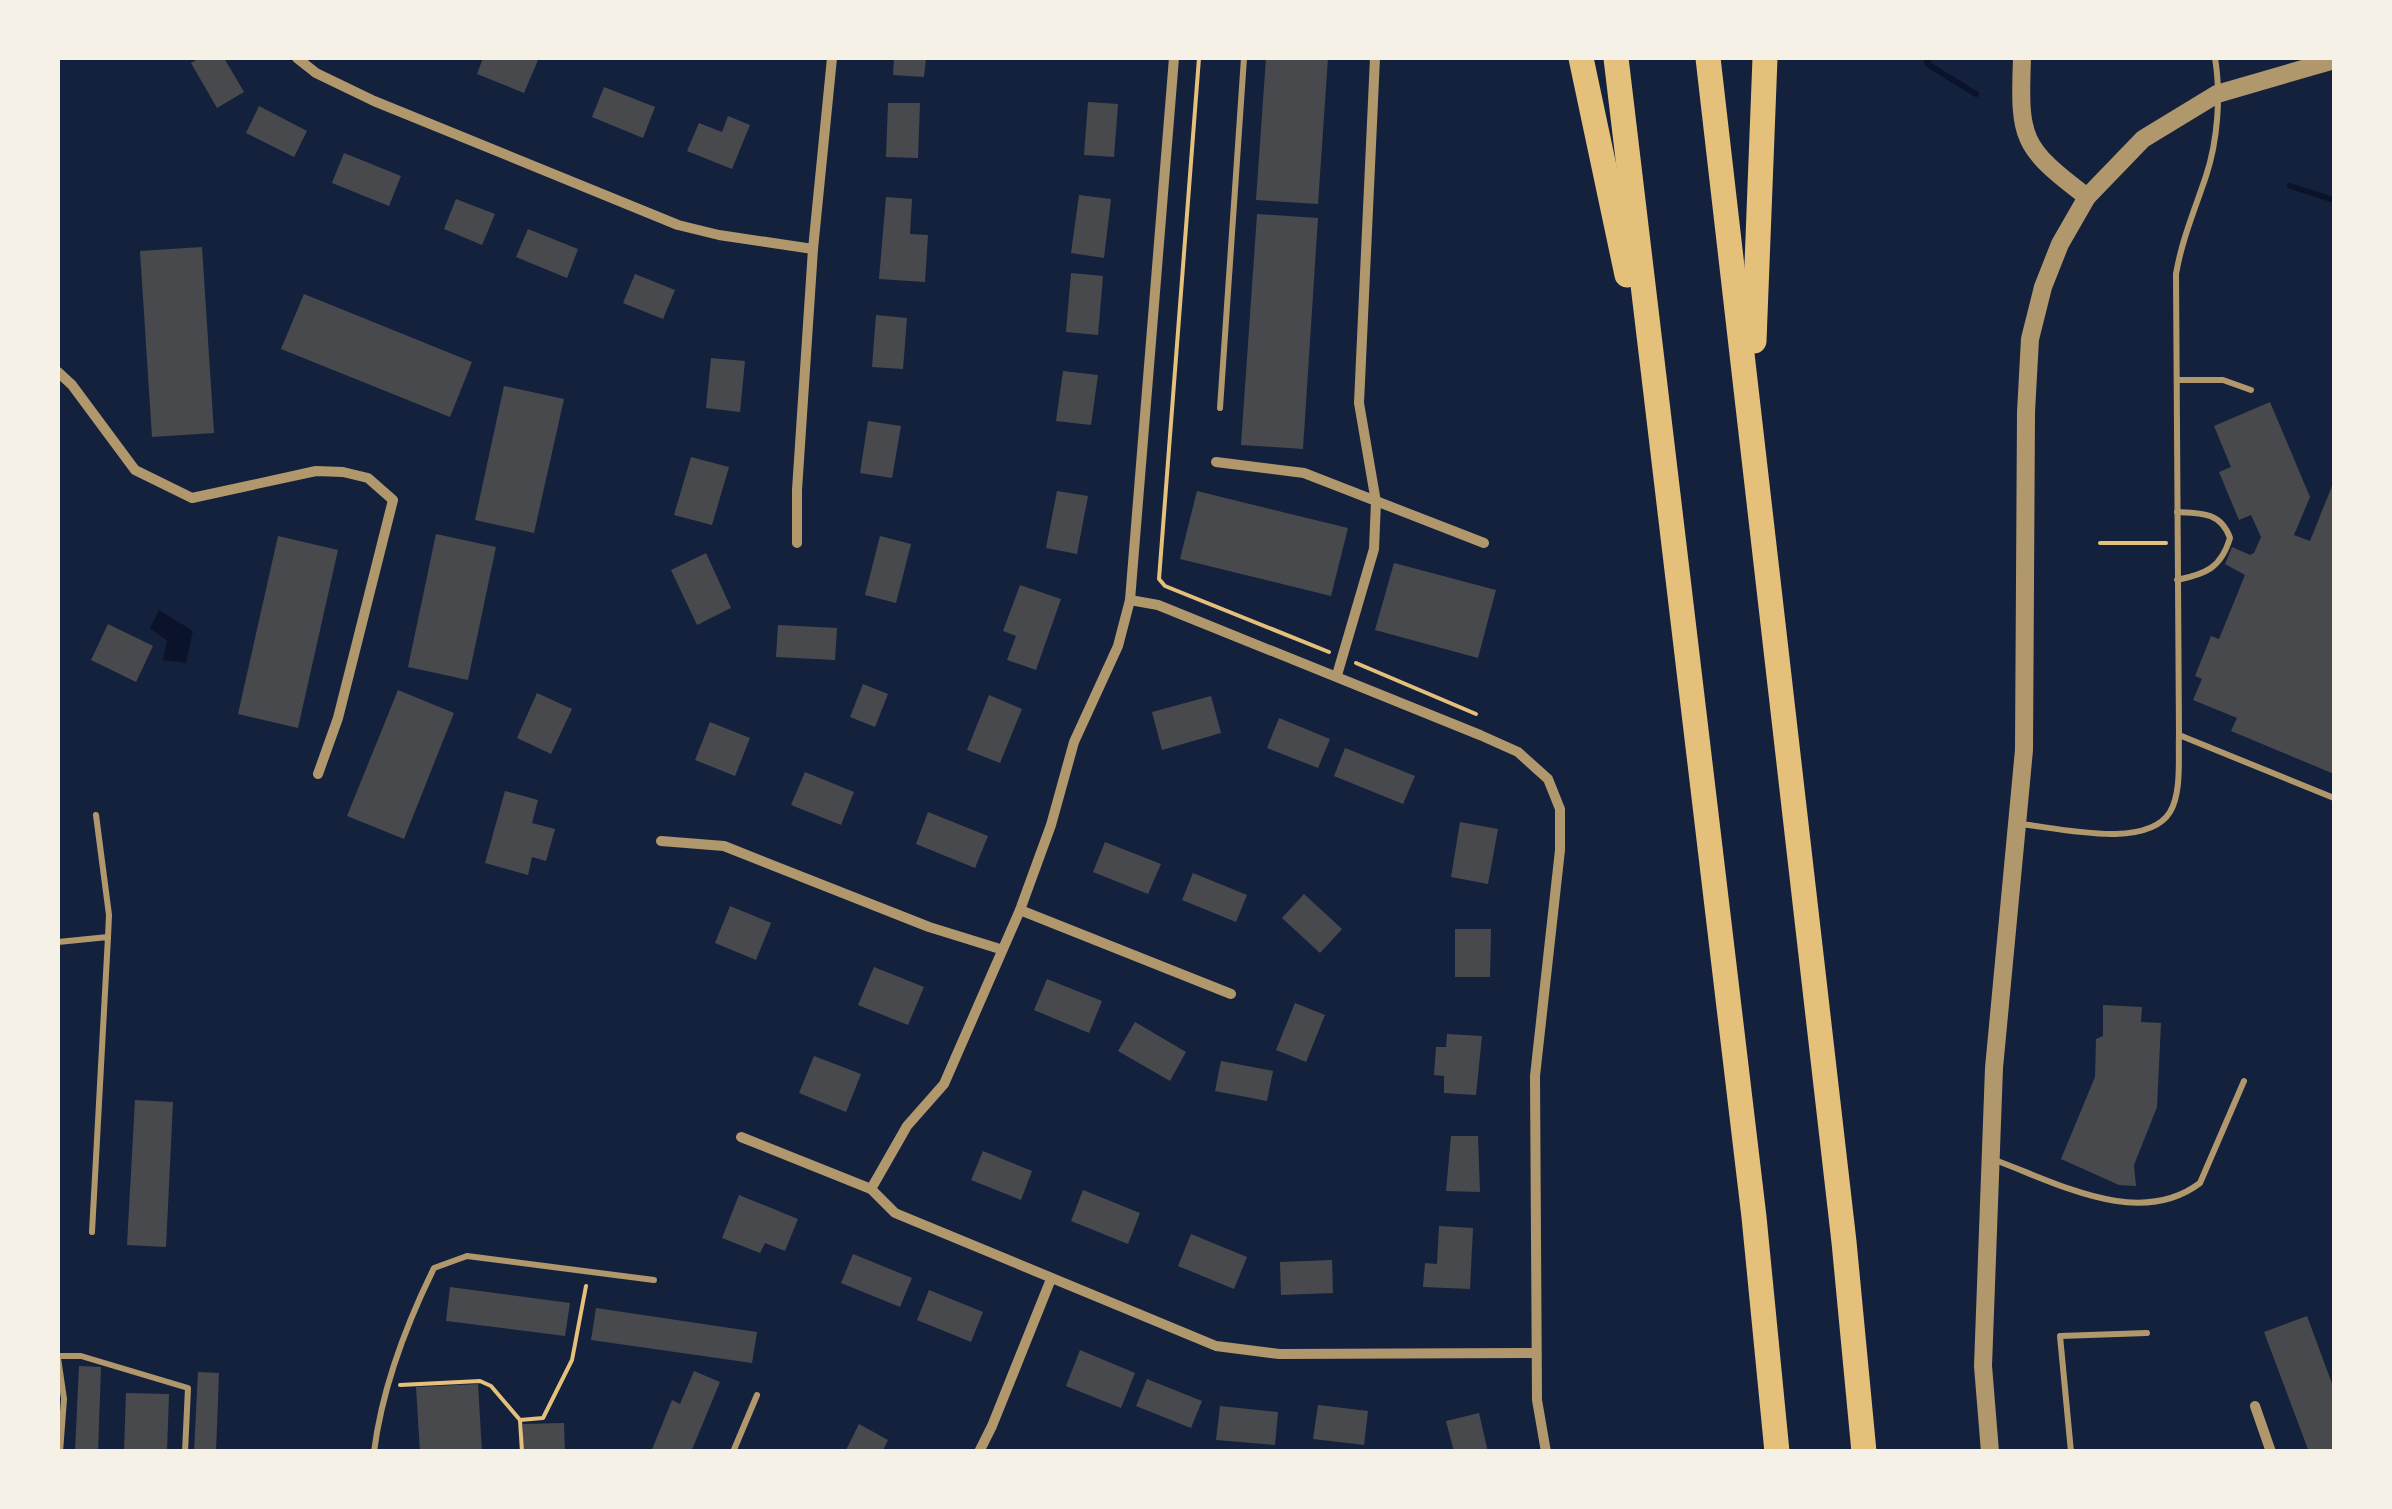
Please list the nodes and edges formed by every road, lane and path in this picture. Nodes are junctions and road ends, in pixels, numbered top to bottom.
1 (297, 58) edge
2 (832, 58) edge
3 (1174, 58) edge
4 (1244, 58) edge
5 (1375, 58) edge
6 (1580, 58) edge
7 (1616, 58) edge
8 (1708, 58) edge
9 (1765, 58) edge
10 (2022, 58) edge
11 (2216, 58) edge
12 (2334, 60) edge
13 (2217, 94) junction
14 (2087, 197) junction
15 (813, 249) junction
16 (58, 372) edge
17 (2177, 380) junction
18 (2251, 390) dead end
19 (1220, 408) dead end
20 (1750, 411) junction
21 (1658, 422) junction
22 (1216, 462) dead end
23 (1376, 502) junction
24 (2177, 512) junction
25 (797, 543) dead end
26 (1484, 543) dead end
27 (2100, 543) dead end
28 (2177, 544) junction
29 (2177, 580) junction
30 (1130, 600) junction
31 (1337, 675) junction
32 (2179, 735) junction
33 (318, 774) dead end
34 (2334, 798) edge
35 (96, 814) dead end
36 (2019, 824) junction
37 (661, 841) dead end
38 (1020, 910) junction
39 (108, 937) junction
40 (58, 942) edge
41 (1000, 949) junction
42 (1231, 994) dead end
43 (2244, 1081) dead end
44 (742, 1138) dead end
45 (1990, 1158) junction
46 (871, 1189) junction
47 (92, 1232) dead end
48 (589, 1272) junction
49 (1051, 1278) junction
50 (654, 1280) dead end
51 (2147, 1333) dead end
52 (1536, 1353) junction
53 (58, 1357) edge
54 (388, 1386) junction
55 (757, 1395) dead end
56 (2255, 1406) dead end
57 (520, 1420) junction
58 (60, 1452) edge
59 (185, 1452) edge
60 (374, 1452) edge
61 (522, 1452) edge
62 (734, 1452) edge
63 (979, 1452) edge
64 (1546, 1452) edge
65 (1777, 1452) edge
66 (1864, 1452) edge
67 (1990, 1452) edge
68 (2071, 1452) edge
69 (2271, 1452) edge

1 - 15 street
2 - 15 street
3 - 30 street
4 - 19 lane
5 - 23 street
6 - 21 highway
7 - 21 highway
8 - 20 highway
9 - 20 highway
10 - 14 street
11 - 13 lane
12 - 13 street
13 - 14 street
13 - 17 lane
14 - 36 street
15 - 25 street
16 - 33 street
17 - 18 lane
17 - 24 lane
20 - 66 highway
21 - 65 highway
22 - 23 street
23 - 26 street
23 - 31 street
24 - 28 lane
24 - 29 lane
27 - 28 path
28 - 29 lane
29 - 32 lane
30 - 31 street
30 - 38 street
31 - 52 street
32 - 34 lane
32 - 36 lane
35 - 39 lane
36 - 45 street
37 - 41 street
38 - 41 street
38 - 42 street
39 - 40 lane
39 - 47 lane
41 - 46 street
43 - 45 lane
44 - 46 street
45 - 67 street
46 - 49 street
48 - 50 lane
48 - 54 lane
48 - 57 path
49 - 52 street
49 - 63 street
51 - 68 lane
52 - 64 street
53 - 58 lane
53 - 59 lane
54 - 57 path
54 - 60 lane
55 - 62 lane
56 - 69 street
57 - 61 path

